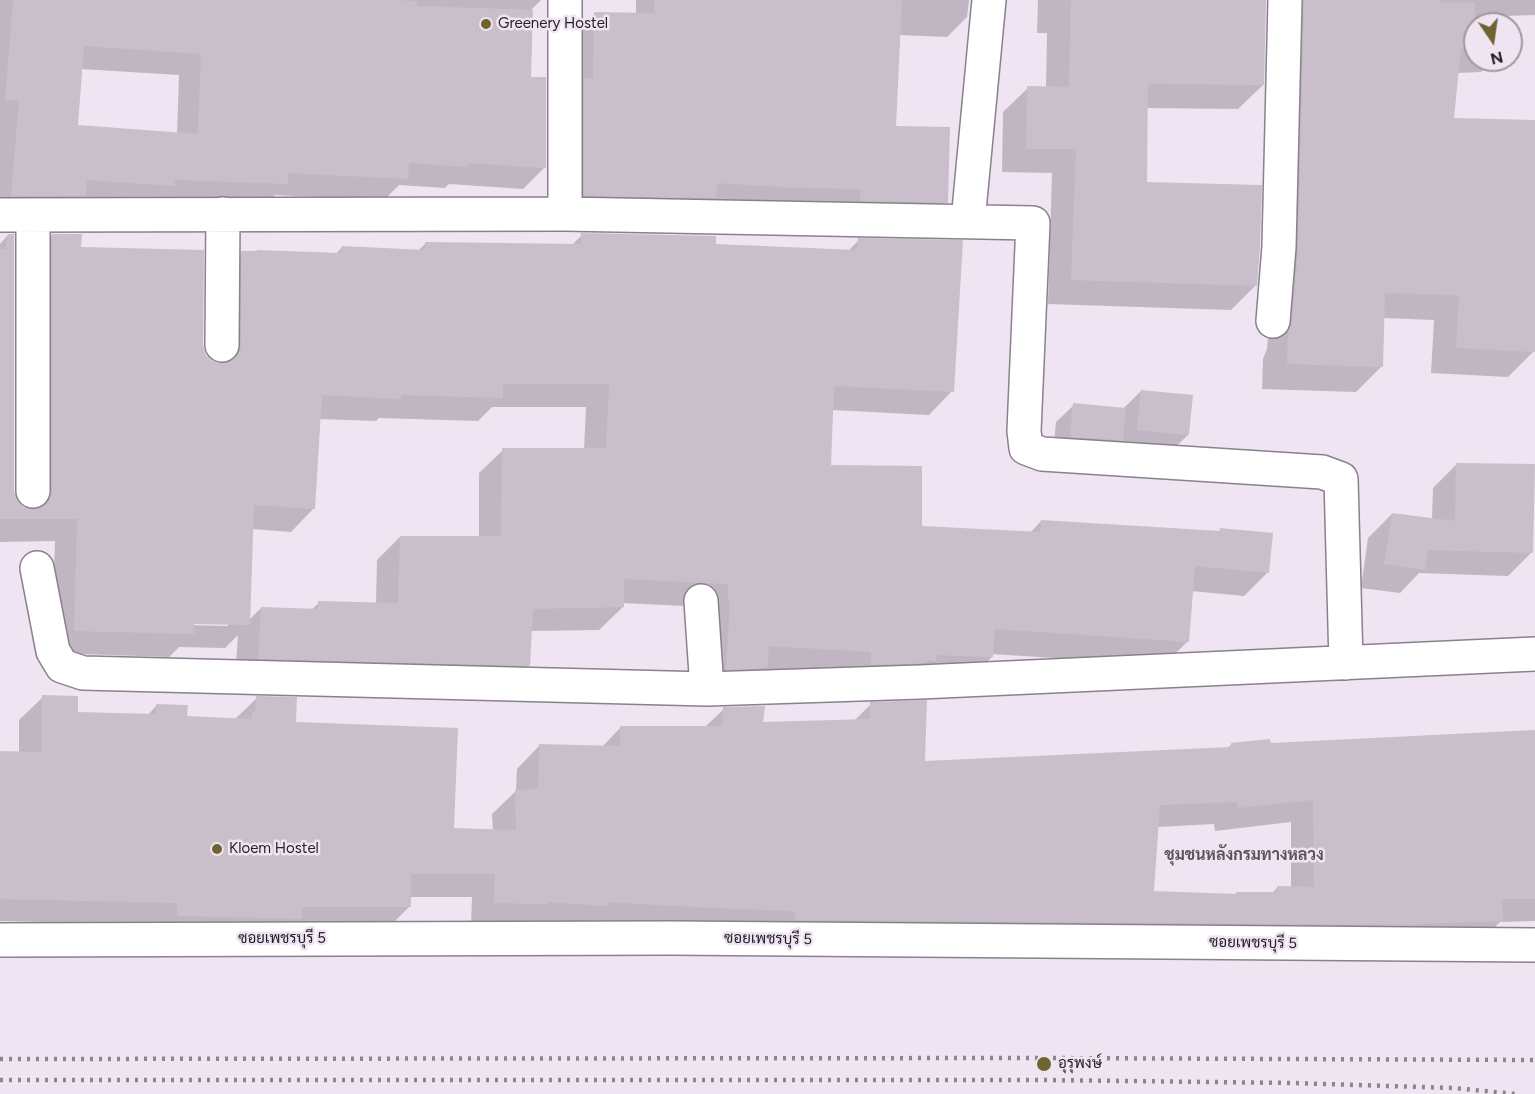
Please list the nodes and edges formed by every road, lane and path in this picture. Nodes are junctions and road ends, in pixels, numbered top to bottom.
1 (565, 0) edge
2 (989, 0) edge
3 (1285, 0) edge
4 (223, 214) junction
5 (565, 214) junction
6 (0, 215) edge
7 (33, 215) junction
8 (968, 221) junction
9 (1273, 321) dead end
10 (222, 345) dead end
11 (33, 491) dead end
12 (37, 568) dead end
13 (701, 601) dead end
14 (1535, 654) edge
15 (1346, 663) junction
16 (707, 688) junction
17 (0, 940) edge
18 (1535, 945) edge

1 - 5 street
2 - 8 street
3 - 9 street
4 - 5 street
4 - 7 street
4 - 10 street
5 - 8 street
6 - 7 street
7 - 11 street
8 - 15 street
12 - 16 street
13 - 16 street
14 - 15 street
15 - 16 street
17 - 18 street, ซอยเพชรบุรี 5

